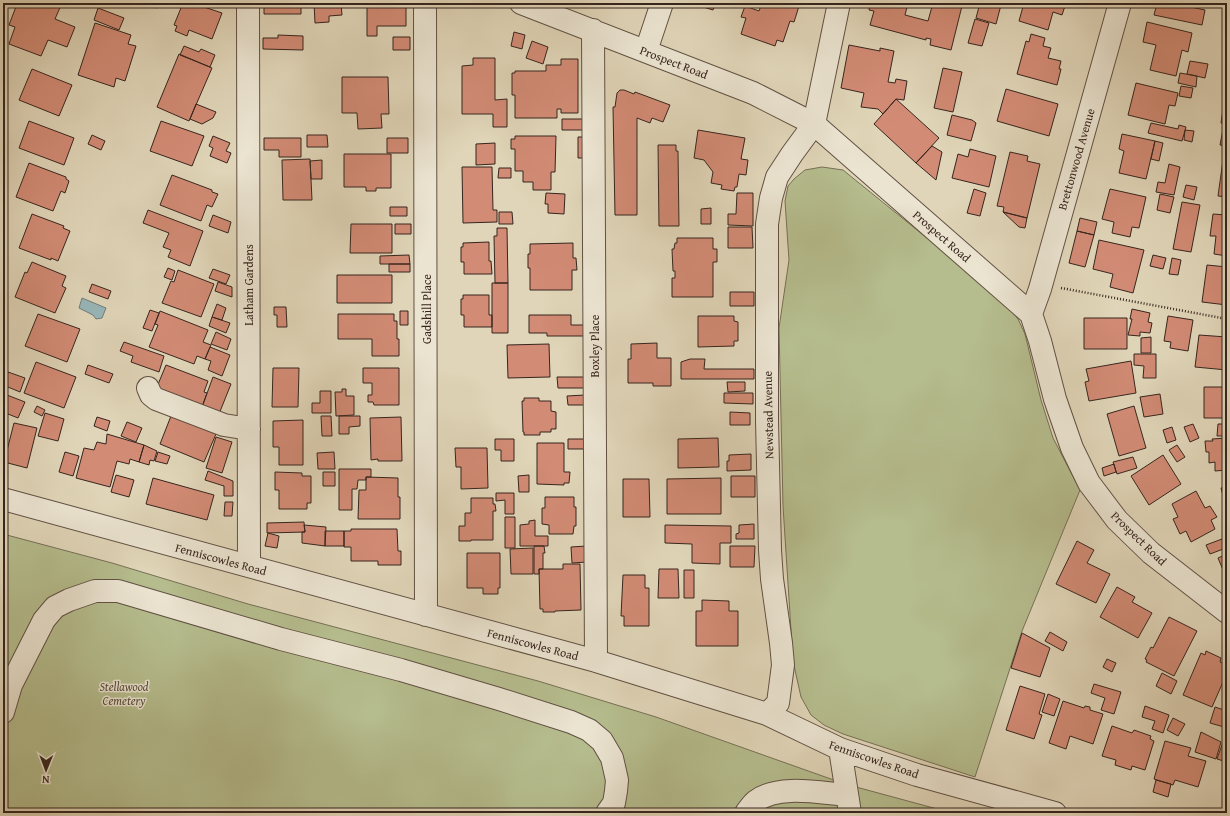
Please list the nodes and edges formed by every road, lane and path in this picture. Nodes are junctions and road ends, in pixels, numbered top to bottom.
1 (248, 3) edge
2 (425, 3) edge
3 (521, 3) edge
4 (662, 3) edge
5 (839, 3) edge
6 (1120, 3) edge
7 (593, 30) junction
8 (646, 51) junction
9 (814, 124) junction
10 (1041, 284) junction
11 (1031, 314) junction
12 (1227, 319) edge
13 (148, 388) dead end
14 (249, 428) junction
15 (3, 499) edge
16 (249, 566) junction
17 (1227, 612) edge
18 (426, 615) junction
19 (596, 661) junction
20 (3, 712) edge
21 (767, 714) junction
22 (840, 749) junction
23 (849, 804) edge
24 (607, 813) edge
25 (746, 813) edge
26 (1055, 813) edge

1 - 14 street, Latham Gardens
2 - 18 street, Gadshill Place
3 - 7 street, Prospect Road
4 - 8 street
5 - 9 street
6 - 10 street, Brettonwood Avenue
7 - 8 street, Prospect Road
7 - 19 street, Boxley Place
8 - 9 street, Prospect Road
9 - 11 street, Prospect Road
9 - 21 street, Newstead Avenue
10 - 11 street, Brettonwood Avenue
10 - 12 path
11 - 17 street, Prospect Road
13 - 14 street
14 - 16 street, Latham Gardens
15 - 16 street, Fenniscowles Road
16 - 18 street, Fenniscowles Road
18 - 19 street, Fenniscowles Road
19 - 21 street, Fenniscowles Road
20 - 24 street
21 - 22 street, Fenniscowles Road
22 - 23 street
22 - 26 street, Fenniscowles Road
23 - 25 street

